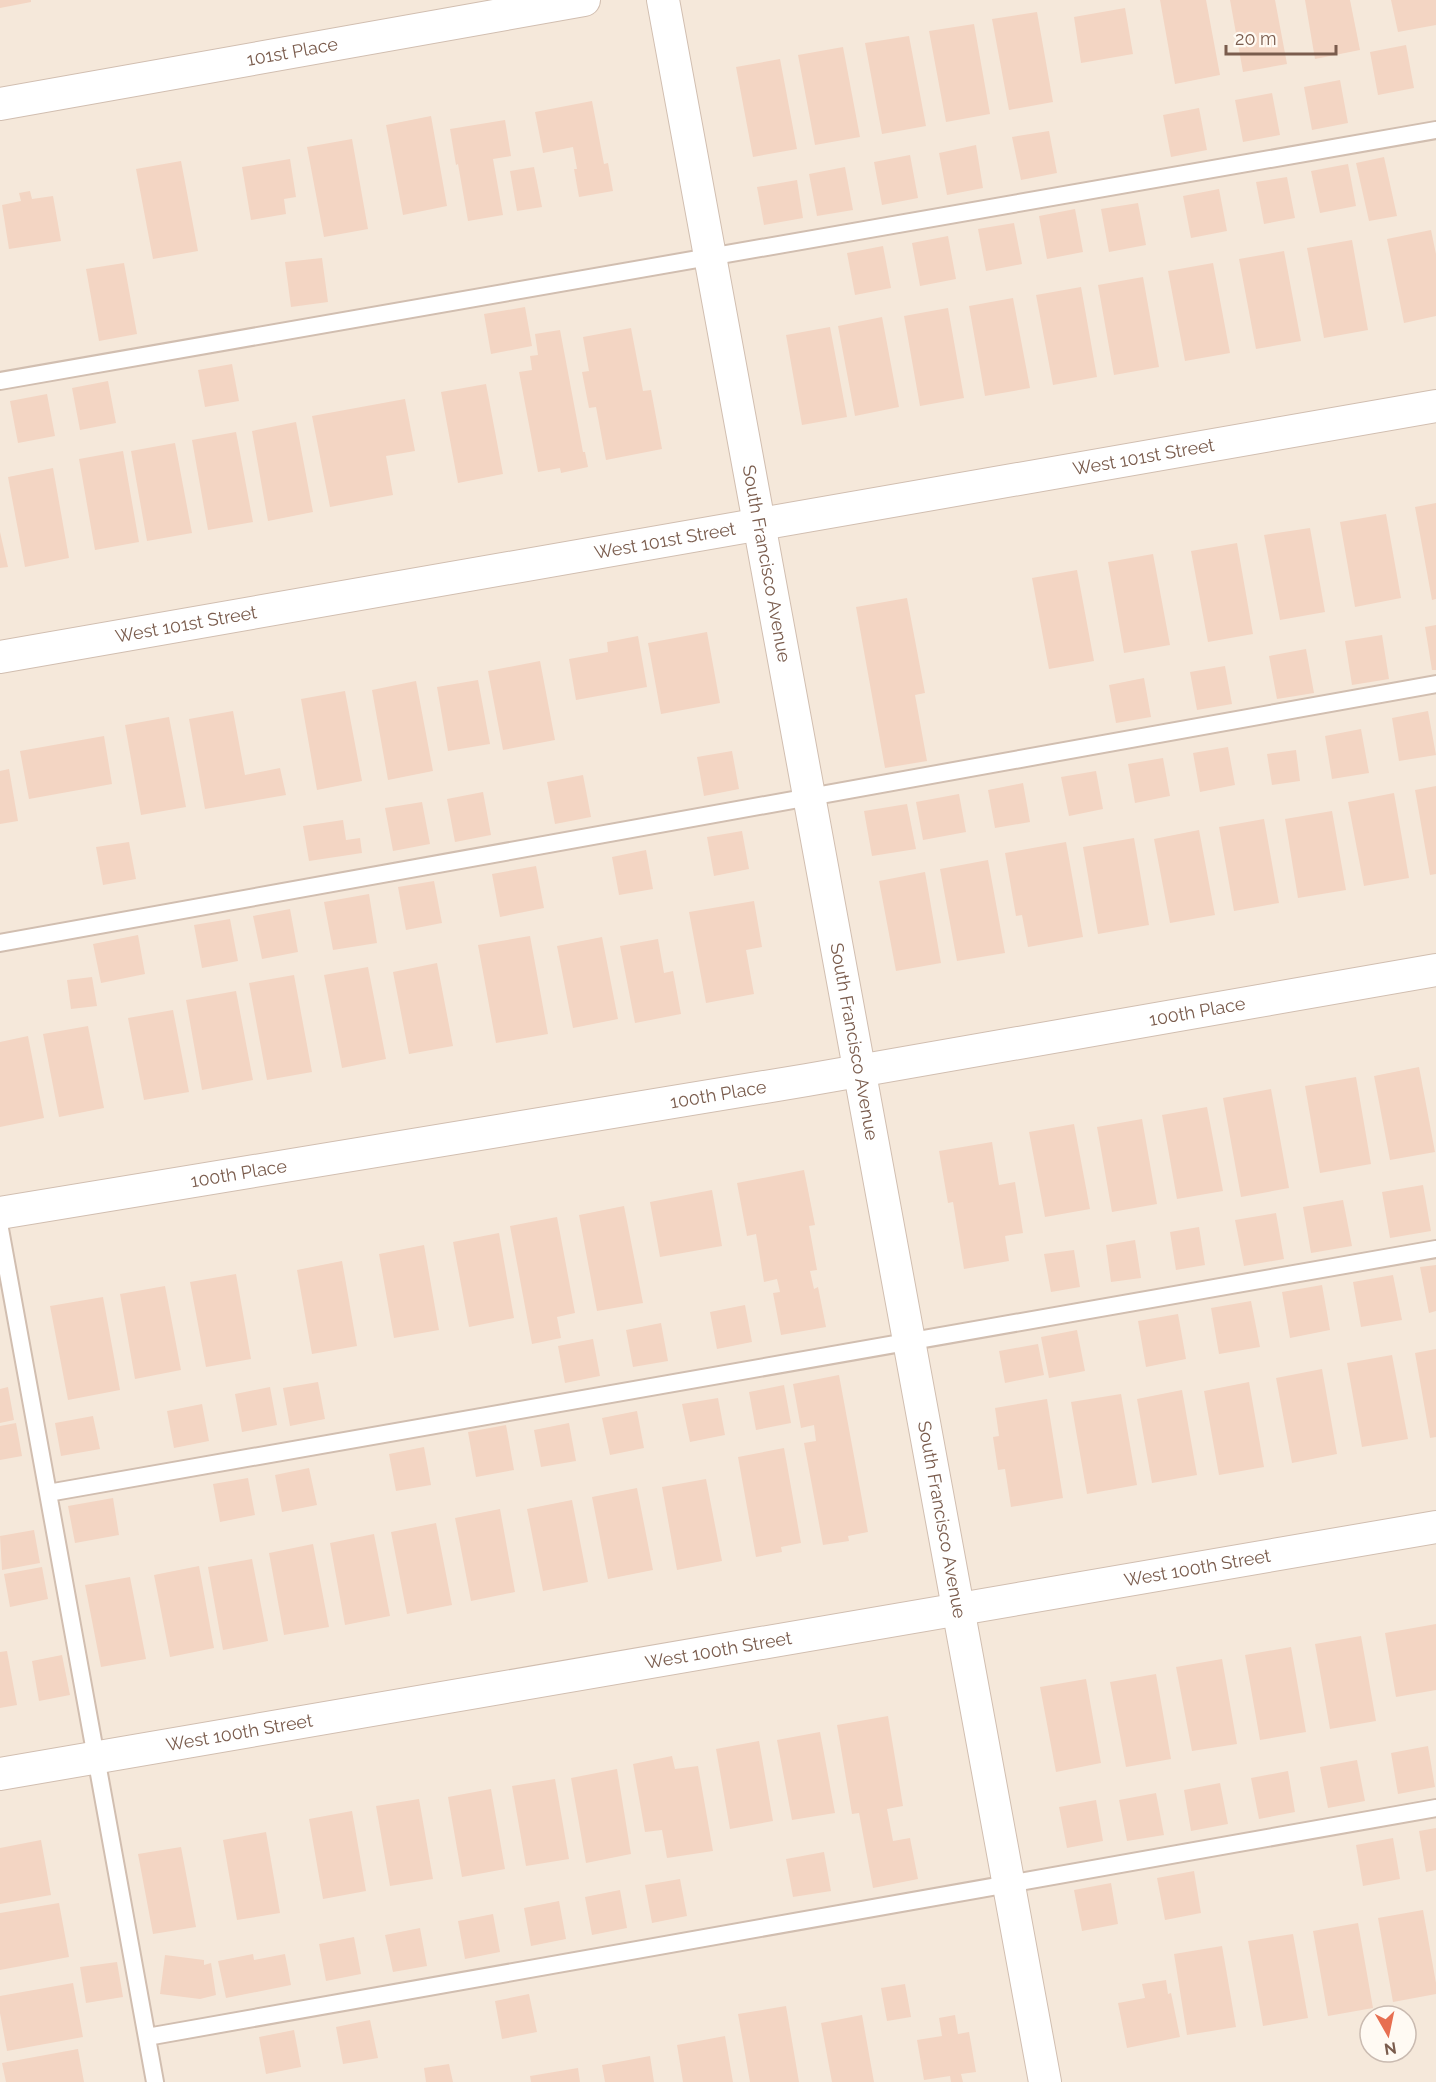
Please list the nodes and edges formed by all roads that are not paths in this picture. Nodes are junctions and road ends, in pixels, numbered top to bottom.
1 (584, 0) edge
2 (663, 0) edge
3 (0, 104) edge
4 (1436, 130) edge
5 (710, 256) junction
6 (0, 381) edge
7 (1436, 406) edge
8 (759, 525) junction
9 (0, 657) edge
10 (1436, 684) edge
11 (809, 797) junction
12 (0, 943) edge
13 (1436, 970) edge
14 (859, 1071) junction
15 (0, 1213) edge
16 (0, 1229) edge
17 (1436, 1249) edge
18 (909, 1342) junction
19 (48, 1493) junction
20 (1436, 1527) edge
21 (958, 1609) junction
22 (96, 1757) junction
23 (0, 1774) edge
24 (1436, 1808) edge
25 (1009, 1885) junction
26 (147, 2037) junction
27 (155, 2082) edge
28 (1045, 2082) edge

1 - 3 street, 101st Place
2 - 5 street, South Francisco Avenue
4 - 5 lane
5 - 6 lane
5 - 8 street, South Francisco Avenue
7 - 8 street, West 101st Street
8 - 9 street, West 101st Street
8 - 11 street, South Francisco Avenue
10 - 11 lane
11 - 12 lane
11 - 14 street, South Francisco Avenue
13 - 14 street, 100th Place
14 - 15 street, 100th Place
14 - 18 street, South Francisco Avenue
16 - 19 lane
17 - 18 lane
18 - 19 lane
18 - 21 street, South Francisco Avenue
19 - 22 lane
20 - 21 street, West 100th Street
21 - 22 street, West 100th Street
21 - 25 street, South Francisco Avenue
22 - 23 street, West 100th Street
22 - 26 lane
24 - 25 lane
25 - 26 lane
25 - 28 street, South Francisco Avenue
26 - 27 lane

